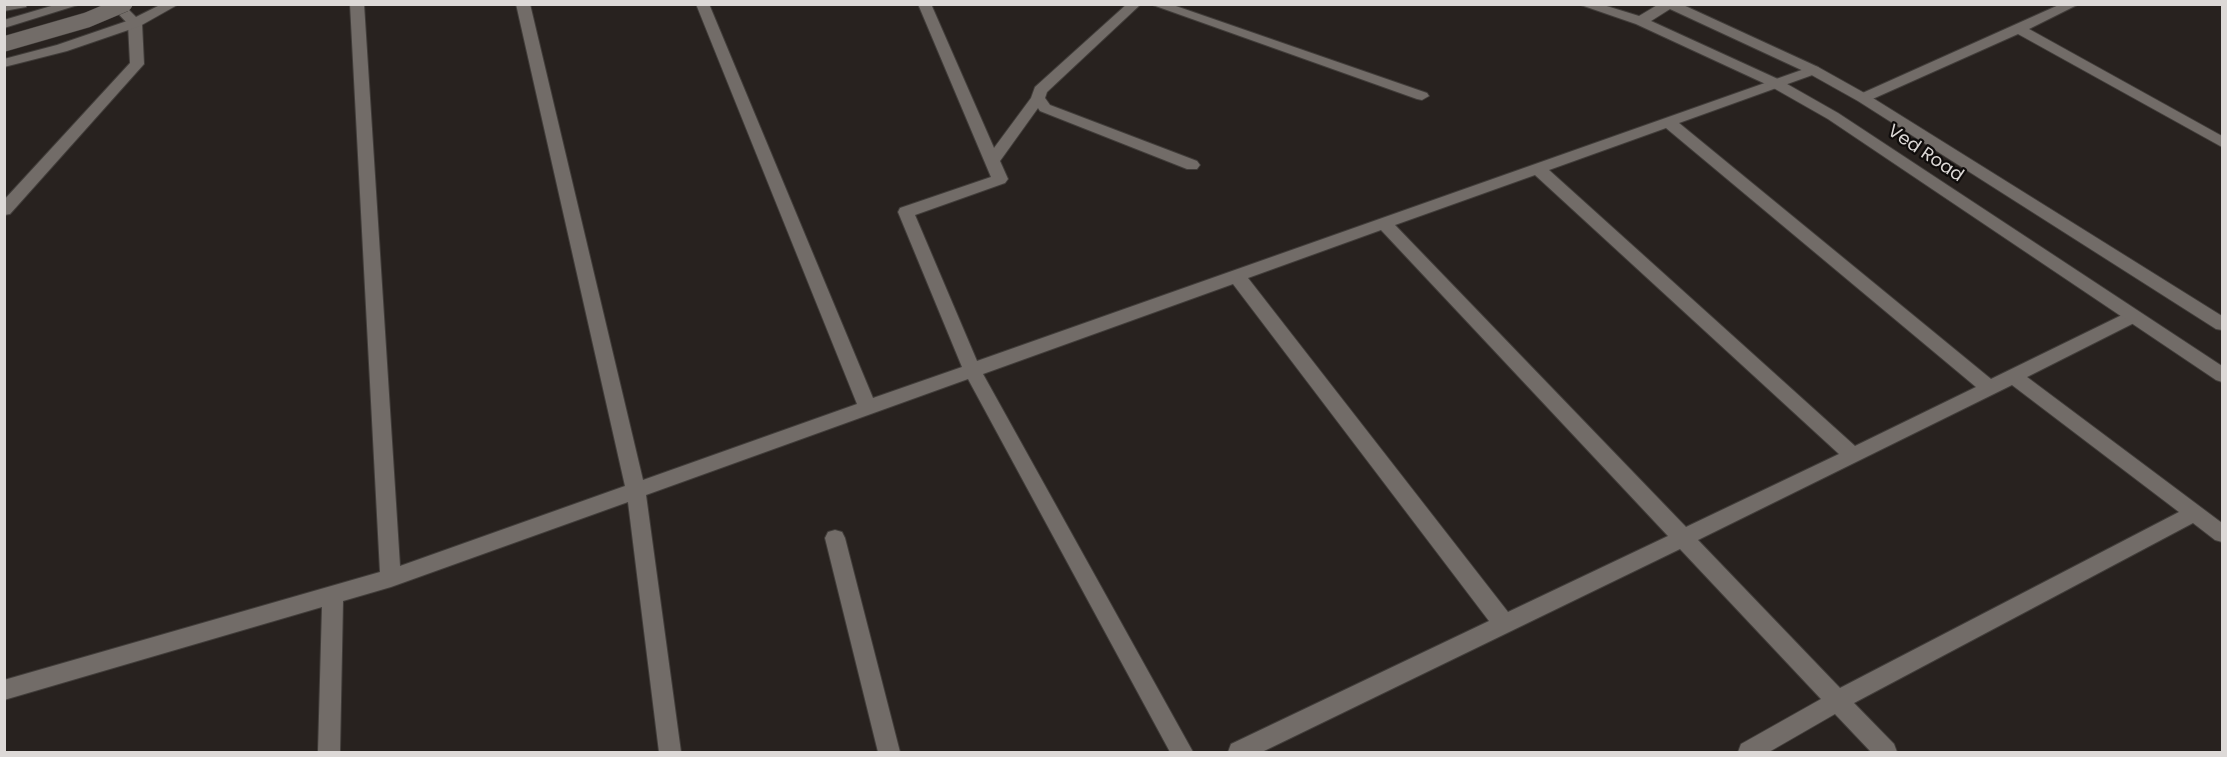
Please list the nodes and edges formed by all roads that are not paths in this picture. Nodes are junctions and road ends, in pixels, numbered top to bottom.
1 (21, 4) edge
2 (75, 4) edge
3 (115, 4) edge
4 (125, 4) edge
5 (173, 4) edge
6 (357, 4) edge
7 (523, 4) edge
8 (702, 4) edge
9 (924, 4) edge
10 (1135, 4) edge
11 (1156, 4) edge
12 (1584, 4) edge
13 (1669, 4) edge
14 (2073, 4) edge
15 (4, 7) edge
16 (1641, 21) junction
17 (135, 23) junction
18 (4, 24) edge
19 (2019, 28) junction
20 (4, 45) edge
21 (4, 63) edge
22 (1813, 70) junction
23 (1775, 83) junction
24 (1422, 96) dead end
25 (1038, 98) junction
26 (1863, 98) junction
27 (1668, 122) junction
28 (2223, 142) edge
29 (992, 161) junction
30 (1192, 165) dead end
31 (1537, 168) junction
32 (4, 210) edge
33 (1384, 223) junction
34 (1236, 275) junction
35 (2133, 317) junction
36 (2223, 324) edge
37 (972, 370) junction
38 (2223, 375) edge
39 (2013, 376) junction
40 (1990, 388) junction
41 (867, 407) junction
42 (1853, 456) junction
43 (636, 490) junction
44 (2195, 513) junction
45 (2223, 534) edge
46 (835, 538) dead end
47 (1683, 538) junction
48 (391, 578) junction
49 (333, 594) junction
50 (1504, 624) junction
51 (4, 690) edge
52 (1837, 701) junction
53 (329, 753) edge
54 (670, 753) edge
55 (890, 753) edge
56 (1182, 753) edge
57 (1239, 753) edge
58 (1749, 753) edge
59 (1886, 753) edge

1 - 15 street
2 - 18 street
3 - 17 street
4 - 20 street, bridge
5 - 17 street
6 - 48 street
7 - 43 street
8 - 41 street
9 - 29 street
10 - 25 street
11 - 24 street
12 - 16 street, Ved Road
13 - 16 street
13 - 22 street, Ved Road
14 - 19 street
16 - 23 street, Ved Road
17 - 21 street
17 - 32 street
19 - 26 street
19 - 28 street
22 - 23 street
22 - 26 street, Ved Road
23 - 27 street
23 - 35 street, Ved Road
25 - 29 street
25 - 30 street
26 - 36 street, Ved Road
27 - 31 street
27 - 40 street
29 - 37 street
31 - 33 street
31 - 42 street
33 - 34 street
33 - 47 street
34 - 37 street
34 - 50 street
35 - 38 street, Ved Road
35 - 39 street
37 - 41 street
37 - 56 street
39 - 40 street
39 - 44 street
40 - 42 street
41 - 43 street
42 - 47 street
43 - 48 street
43 - 54 street
44 - 45 street
44 - 52 street
46 - 55 street
47 - 50 street
47 - 52 street
48 - 49 street
49 - 51 street
49 - 53 street
50 - 57 street
52 - 58 street
52 - 59 street

